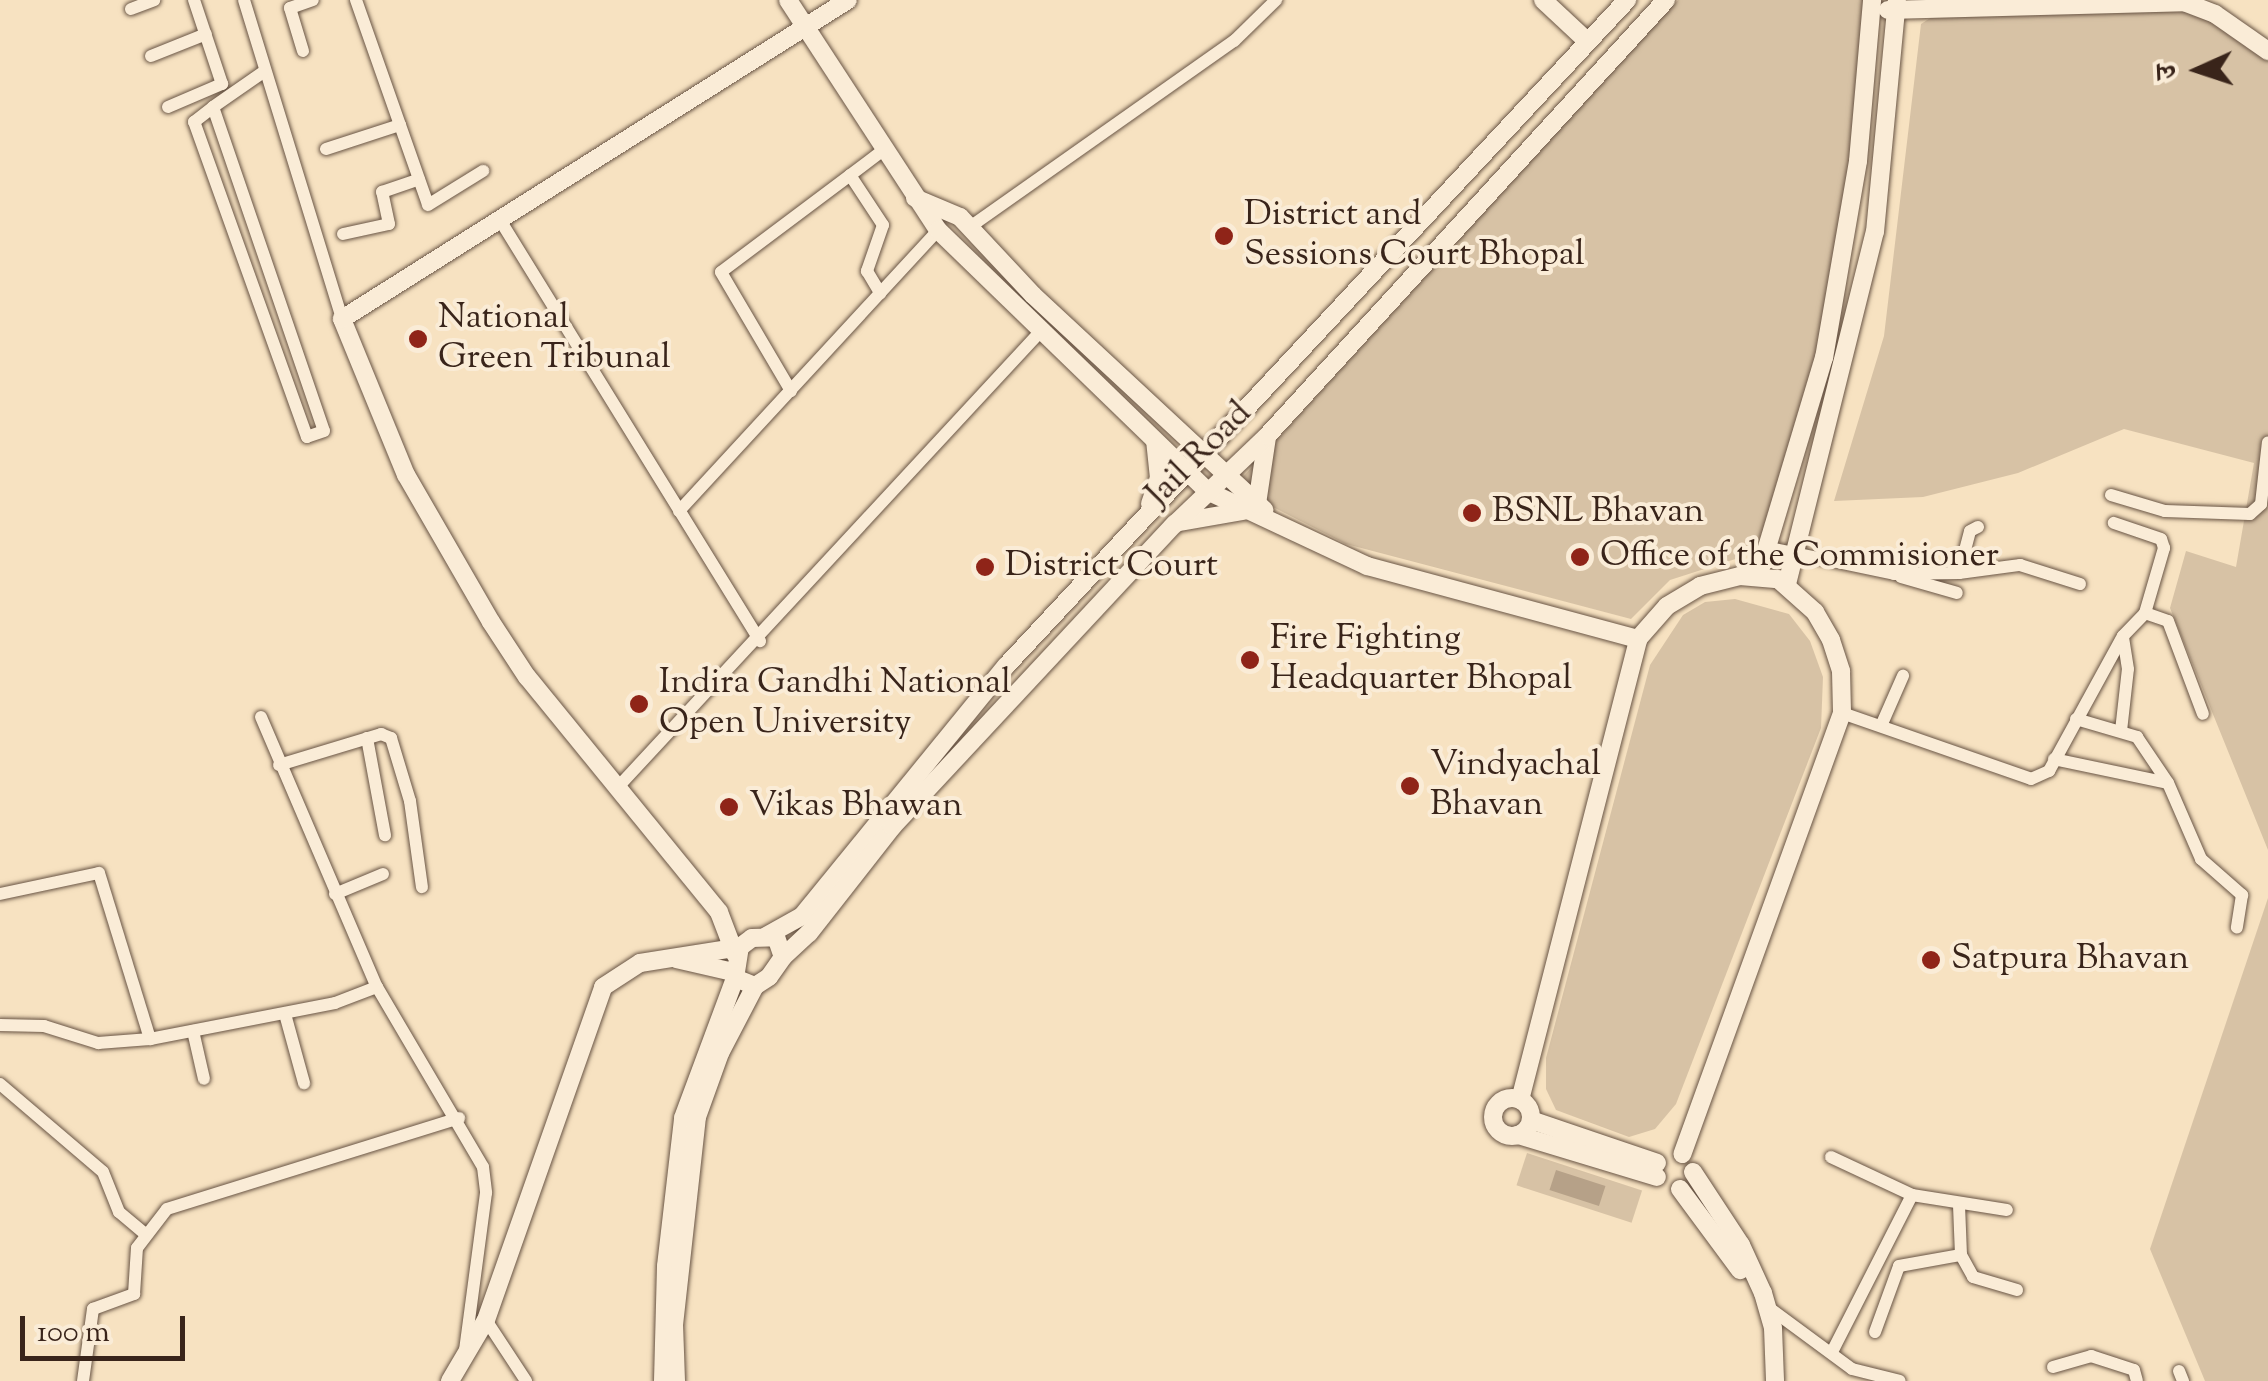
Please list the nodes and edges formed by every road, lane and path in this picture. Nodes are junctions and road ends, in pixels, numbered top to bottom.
1 (154, 0) edge
2 (194, 0) edge
3 (244, 0) edge
4 (313, 0) edge
5 (356, 0) edge
6 (788, 0) edge
7 (848, 0) edge
8 (1276, 0) edge
9 (1542, 0) edge
10 (1627, 0) edge
11 (1666, 0) edge
12 (2208, 0) edge
13 (1872, 5) edge
14 (1897, 5) edge
15 (131, 9) dead end
16 (802, 30) junction
17 (206, 34) junction
18 (2268, 38) edge
19 (1587, 42) junction
20 (303, 51) dead end
21 (2268, 52) edge
22 (151, 56) dead end
23 (262, 73) junction
24 (168, 107) dead end
25 (212, 107) junction
26 (400, 125) junction
27 (326, 148) dead end
28 (882, 151) junction
29 (482, 171) dead end
30 (850, 175) junction
31 (419, 180) junction
32 (915, 198) junction
33 (500, 220) junction
34 (970, 227) junction
35 (938, 230) junction
36 (343, 234) dead end
37 (880, 293) junction
38 (342, 319) junction
39 (1040, 332) junction
40 (791, 391) junction
41 (1267, 436) junction
42 (1155, 442) junction
43 (2268, 442) edge
44 (1203, 451) junction
45 (1185, 470) junction
46 (1226, 473) junction
47 (1207, 491) junction
48 (2111, 495) dead end
49 (1250, 507) junction
50 (1148, 509) junction
51 (679, 511) junction
52 (1175, 524) junction
53 (2114, 524) dead end
54 (1978, 527) dead end
55 (1770, 548) junction
56 (1791, 550) junction
57 (1959, 573) junction
58 (1760, 574) junction
59 (1894, 574) junction
60 (1787, 584) junction
61 (2080, 584) dead end
62 (1957, 594) dead end
63 (2144, 613) junction
64 (2122, 636) junction
65 (1638, 639) junction
66 (760, 640) junction
67 (1903, 676) dead end
68 (1842, 714) junction
69 (2203, 714) dead end
70 (260, 717) dead end
71 (2076, 719) junction
72 (1881, 726) junction
73 (2121, 731) junction
74 (367, 738) junction
75 (2054, 760) junction
76 (279, 765) junction
77 (2168, 783) junction
78 (619, 786) junction
79 (384, 836) dead end
80 (383, 874) dead end
81 (422, 887) dead end
82 (0, 894) edge
83 (335, 894) junction
84 (719, 912) junction
85 (2237, 928) dead end
86 (762, 936) junction
87 (782, 956) junction
88 (735, 960) junction
89 (755, 986) junction
90 (377, 987) junction
91 (285, 1014) junction
92 (0, 1025) edge
93 (193, 1031) junction
94 (150, 1039) junction
95 (204, 1079) dead end
96 (304, 1082) dead end
97 (0, 1084) edge
98 (1520, 1100) junction
99 (459, 1118) junction
100 (1525, 1127) junction
101 (1682, 1154) junction
102 (1831, 1157) dead end
103 (1657, 1170) junction
104 (1693, 1172) junction
105 (1680, 1189) junction
106 (1912, 1195) junction
107 (1959, 1205) junction
108 (2008, 1210) dead end
109 (145, 1234) junction
110 (1961, 1255) junction
111 (2016, 1290) dead end
112 (1768, 1307) junction
113 (486, 1320) junction
114 (1875, 1332) dead end
115 (1832, 1352) junction
116 (2052, 1367) dead end
117 (457, 1374) edge
118 (84, 1381) edge
119 (526, 1381) edge
120 (663, 1381) edge
121 (676, 1381) edge
122 (1763, 1381) edge
123 (1775, 1381) edge
124 (1900, 1381) edge
125 (2137, 1381) edge

1 - 15 street
2 - 17 street
3 - 23 street
4 - 20 street
5 - 26 street
6 - 16 street
7 - 16 street
8 - 34 street
9 - 19 street
10 - 19 street, Jail Road
11 - 41 street, Jail Road
12 - 18 street
13 - 14 street
13 - 55 street
14 - 21 street
14 - 56 street
16 - 28 street
16 - 33 street
17 - 22 street
17 - 24 street
19 - 44 street, Jail Road
23 - 25 street
23 - 38 street
25 - 25 street
26 - 27 street
26 - 31 street
28 - 30 street
28 - 32 street
29 - 31 street
30 - 37 street
30 - 40 street
31 - 36 street
32 - 34 street
32 - 35 street
33 - 38 street
33 - 51 street
34 - 44 street
35 - 37 street
35 - 39 street
37 - 40 street
38 - 78 street
39 - 42 street
39 - 66 street
40 - 51 street
41 - 46 street, Jail Road
41 - 49 street
42 - 45 street
42 - 50 street
43 - 48 street
44 - 45 street, Jail Road
44 - 46 street
45 - 47 street
45 - 50 street, Jail Road
46 - 47 street, Jail Road
46 - 49 street
47 - 49 street
47 - 52 street, Jail Road
49 - 52 street
49 - 65 street
50 - 86 street, Jail Road
51 - 66 street
52 - 87 street, Jail Road
53 - 63 street
54 - 57 street
55 - 56 street
55 - 58 street
56 - 59 street
56 - 60 street
57 - 59 street
57 - 61 street
58 - 60 street
58 - 65 street
59 - 62 street
60 - 68 street
63 - 64 street
63 - 69 street
64 - 71 street
64 - 73 street
65 - 98 street
66 - 78 street
67 - 72 street
68 - 72 street
68 - 101 street
70 - 76 street
71 - 73 street
71 - 75 street
72 - 75 street
73 - 77 street
74 - 76 street
74 - 79 street
74 - 81 street
75 - 77 street
76 - 83 street
77 - 85 street
78 - 84 street
80 - 83 street
82 - 94 street
83 - 90 street
84 - 86 street
84 - 88 street
86 - 87 street
86 - 88 street, Jail Road
87 - 89 street, Jail Road
88 - 89 street
88 - 113 street
88 - 120 street
89 - 121 street, Jail Road
90 - 91 street
90 - 99 street
91 - 93 street
91 - 96 street
92 - 94 street
93 - 94 street
93 - 95 street
97 - 109 street
98 - 100 street
98 - 100 street
99 - 109 street
99 - 117 street
100 - 103 street
101 - 103 street
101 - 104 street
102 - 106 street
103 - 105 street
104 - 105 street
104 - 112 street
105 - 122 street
106 - 107 street
106 - 115 street
107 - 108 street
107 - 110 street
109 - 118 street
110 - 111 street
110 - 114 street
112 - 115 street
112 - 123 street
113 - 117 street
113 - 119 street
115 - 124 street
116 - 125 street

